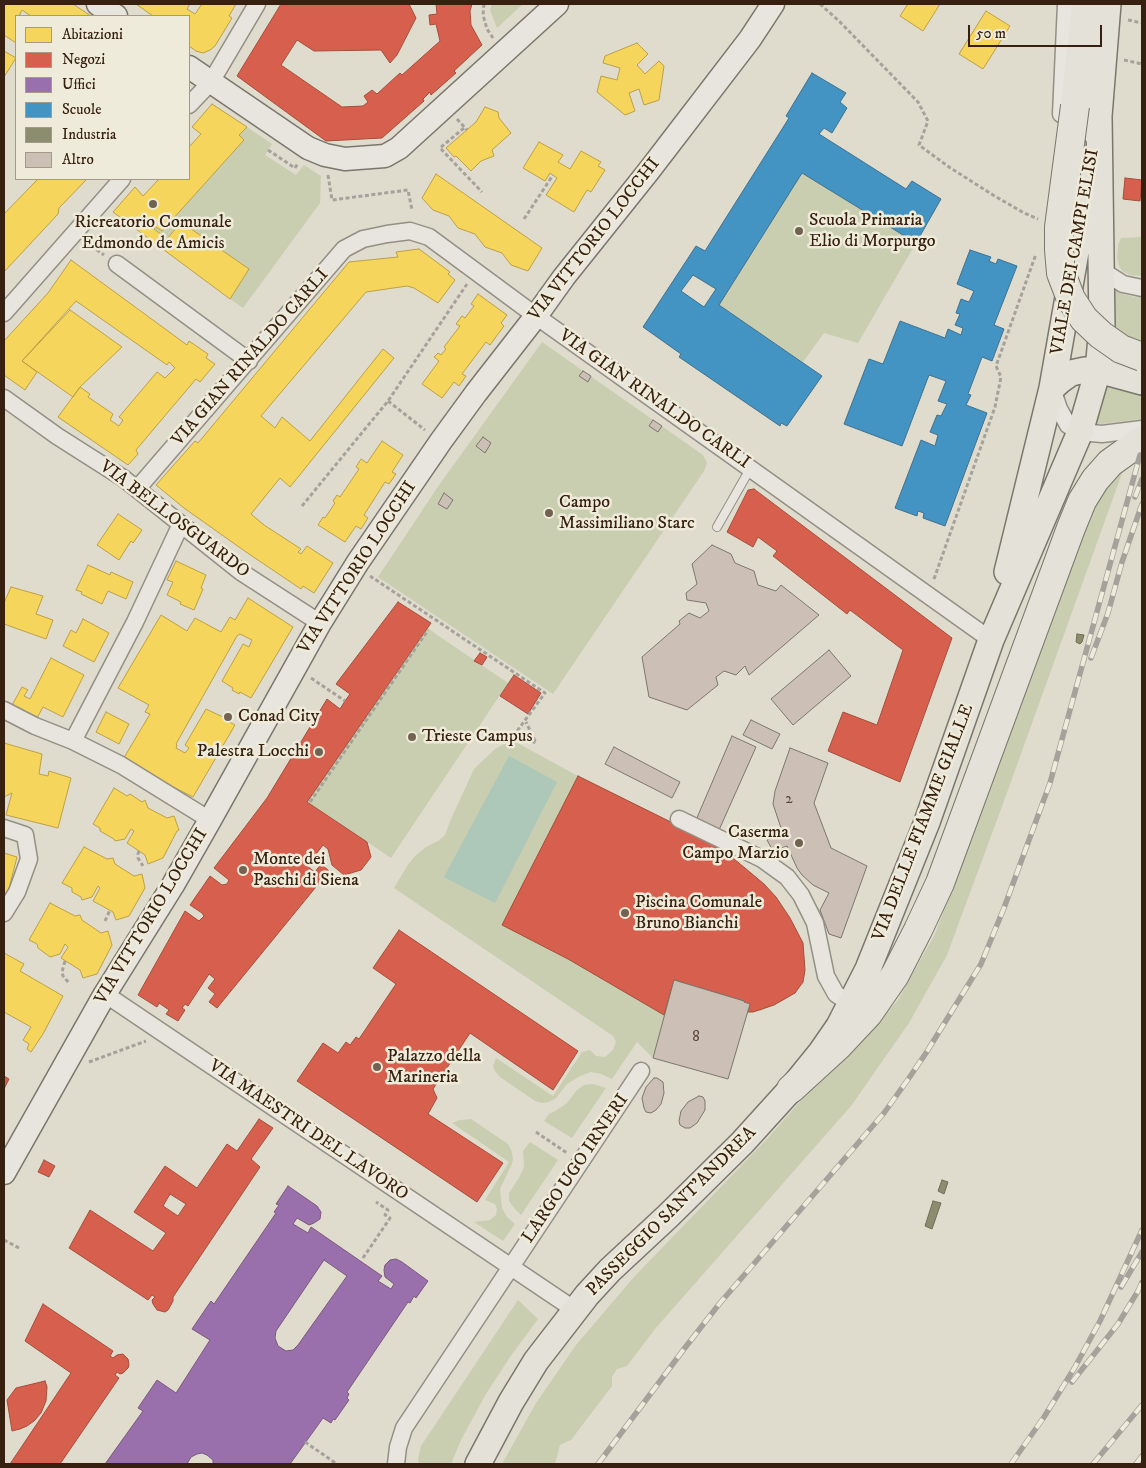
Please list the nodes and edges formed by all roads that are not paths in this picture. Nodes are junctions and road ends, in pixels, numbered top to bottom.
1 (98, 4) edge
2 (257, 4) edge
3 (557, 4) edge
4 (773, 4) edge
5 (1066, 4) edge
6 (1086, 4) edge
7 (1108, 4) edge
8 (114, 15) edge
9 (190, 67) edge
10 (211, 82) junction
11 (190, 104) edge
12 (1087, 111) junction
13 (121, 180) edge
14 (1082, 216) junction
15 (112, 261) road end
16 (1101, 270) junction
17 (1142, 288) edge
18 (4, 313) edge
19 (536, 316) junction
20 (1142, 357) edge
21 (249, 361) junction
22 (1098, 370) junction
23 (1142, 382) edge
24 (1052, 388) junction
25 (4, 398) edge
26 (1142, 429) edge
27 (1080, 432) junction
28 (1116, 433) junction
29 (1142, 440) edge
30 (750, 468) junction
31 (1065, 469) junction
32 (137, 489) junction
33 (181, 524) junction
34 (717, 527) dead end
35 (320, 623) junction
36 (991, 640) junction
37 (4, 710) edge
38 (74, 741) junction
39 (679, 819) dead end
40 (210, 820) junction
41 (4, 828) edge
42 (4, 913) edge
43 (105, 994) junction
44 (851, 1004) junction
45 (641, 1071) dead end
46 (792, 1090) junction
47 (5, 1166) edge
48 (511, 1267) junction
49 (575, 1310) junction
50 (396, 1464) edge
51 (478, 1464) edge

1 - 8 main road
2 - 10 street
3 - 10 main road
4 - 19 main road, VIA VITTORIO LOCCHI
5 - 14 street
6 - 12 highway
7 - 12 main road, VIALE DEI CAMPI ELISI
9 - 10 main road
10 - 11 street
12 - 14 main road, VIALE DEI CAMPI ELISI
12 - 16 main road, VIALE DEI CAMPI ELISI
12 - 20 highway, bridge
13 - 18 street
14 - 24 main road, VIALE DEI CAMPI ELISI
15 - 21 street
16 - 17 street
16 - 22 main road, VIALE DEI CAMPI ELISI
19 - 21 street, VIA GIAN RINALDO CARLI
19 - 30 street, VIA GIAN RINALDO CARLI
19 - 35 main road, VIA VITTORIO LOCCHI
21 - 32 street, VIA GIAN RINALDO CARLI
22 - 23 main road
22 - 24 main road
22 - 27 main road, VIA DELLE FIAMME GIALLE
24 - 27 street
24 - 36 main road, VIA DELLE FIAMME GIALLE
25 - 32 street, VIA BELLOSGUARDO
26 - 28 street
27 - 28 street
27 - 31 main road, VIA DELLE FIAMME GIALLE
28 - 31 street
29 - 46 highway
30 - 34 lane
30 - 36 street, VIA GIAN RINALDO CARLI
31 - 36 main road, VIA DELLE FIAMME GIALLE
32 - 33 street, VIA BELLOSGUARDO
33 - 35 street, VIA BELLOSGUARDO
33 - 38 street
35 - 40 main road, VIA VITTORIO LOCCHI
36 - 44 main road, VIA DELLE FIAMME GIALLE
37 - 38 street
38 - 40 street
39 - 44 street
40 - 43 main road, VIA VITTORIO LOCCHI
41 - 42 street
43 - 47 main road, VIA VITTORIO LOCCHI
43 - 48 street, VIA MAESTRI DEL LAVORO
44 - 46 main road, VIA DELLE FIAMME GIALLE
45 - 48 street, LARGO UGO IRNERI
46 - 49 main road, PASSEGGIO SANT'ANDREA
48 - 49 street
48 - 50 street, LARGO UGO IRNERI
49 - 51 main road, PASSEGGIO SANT'ANDREA

